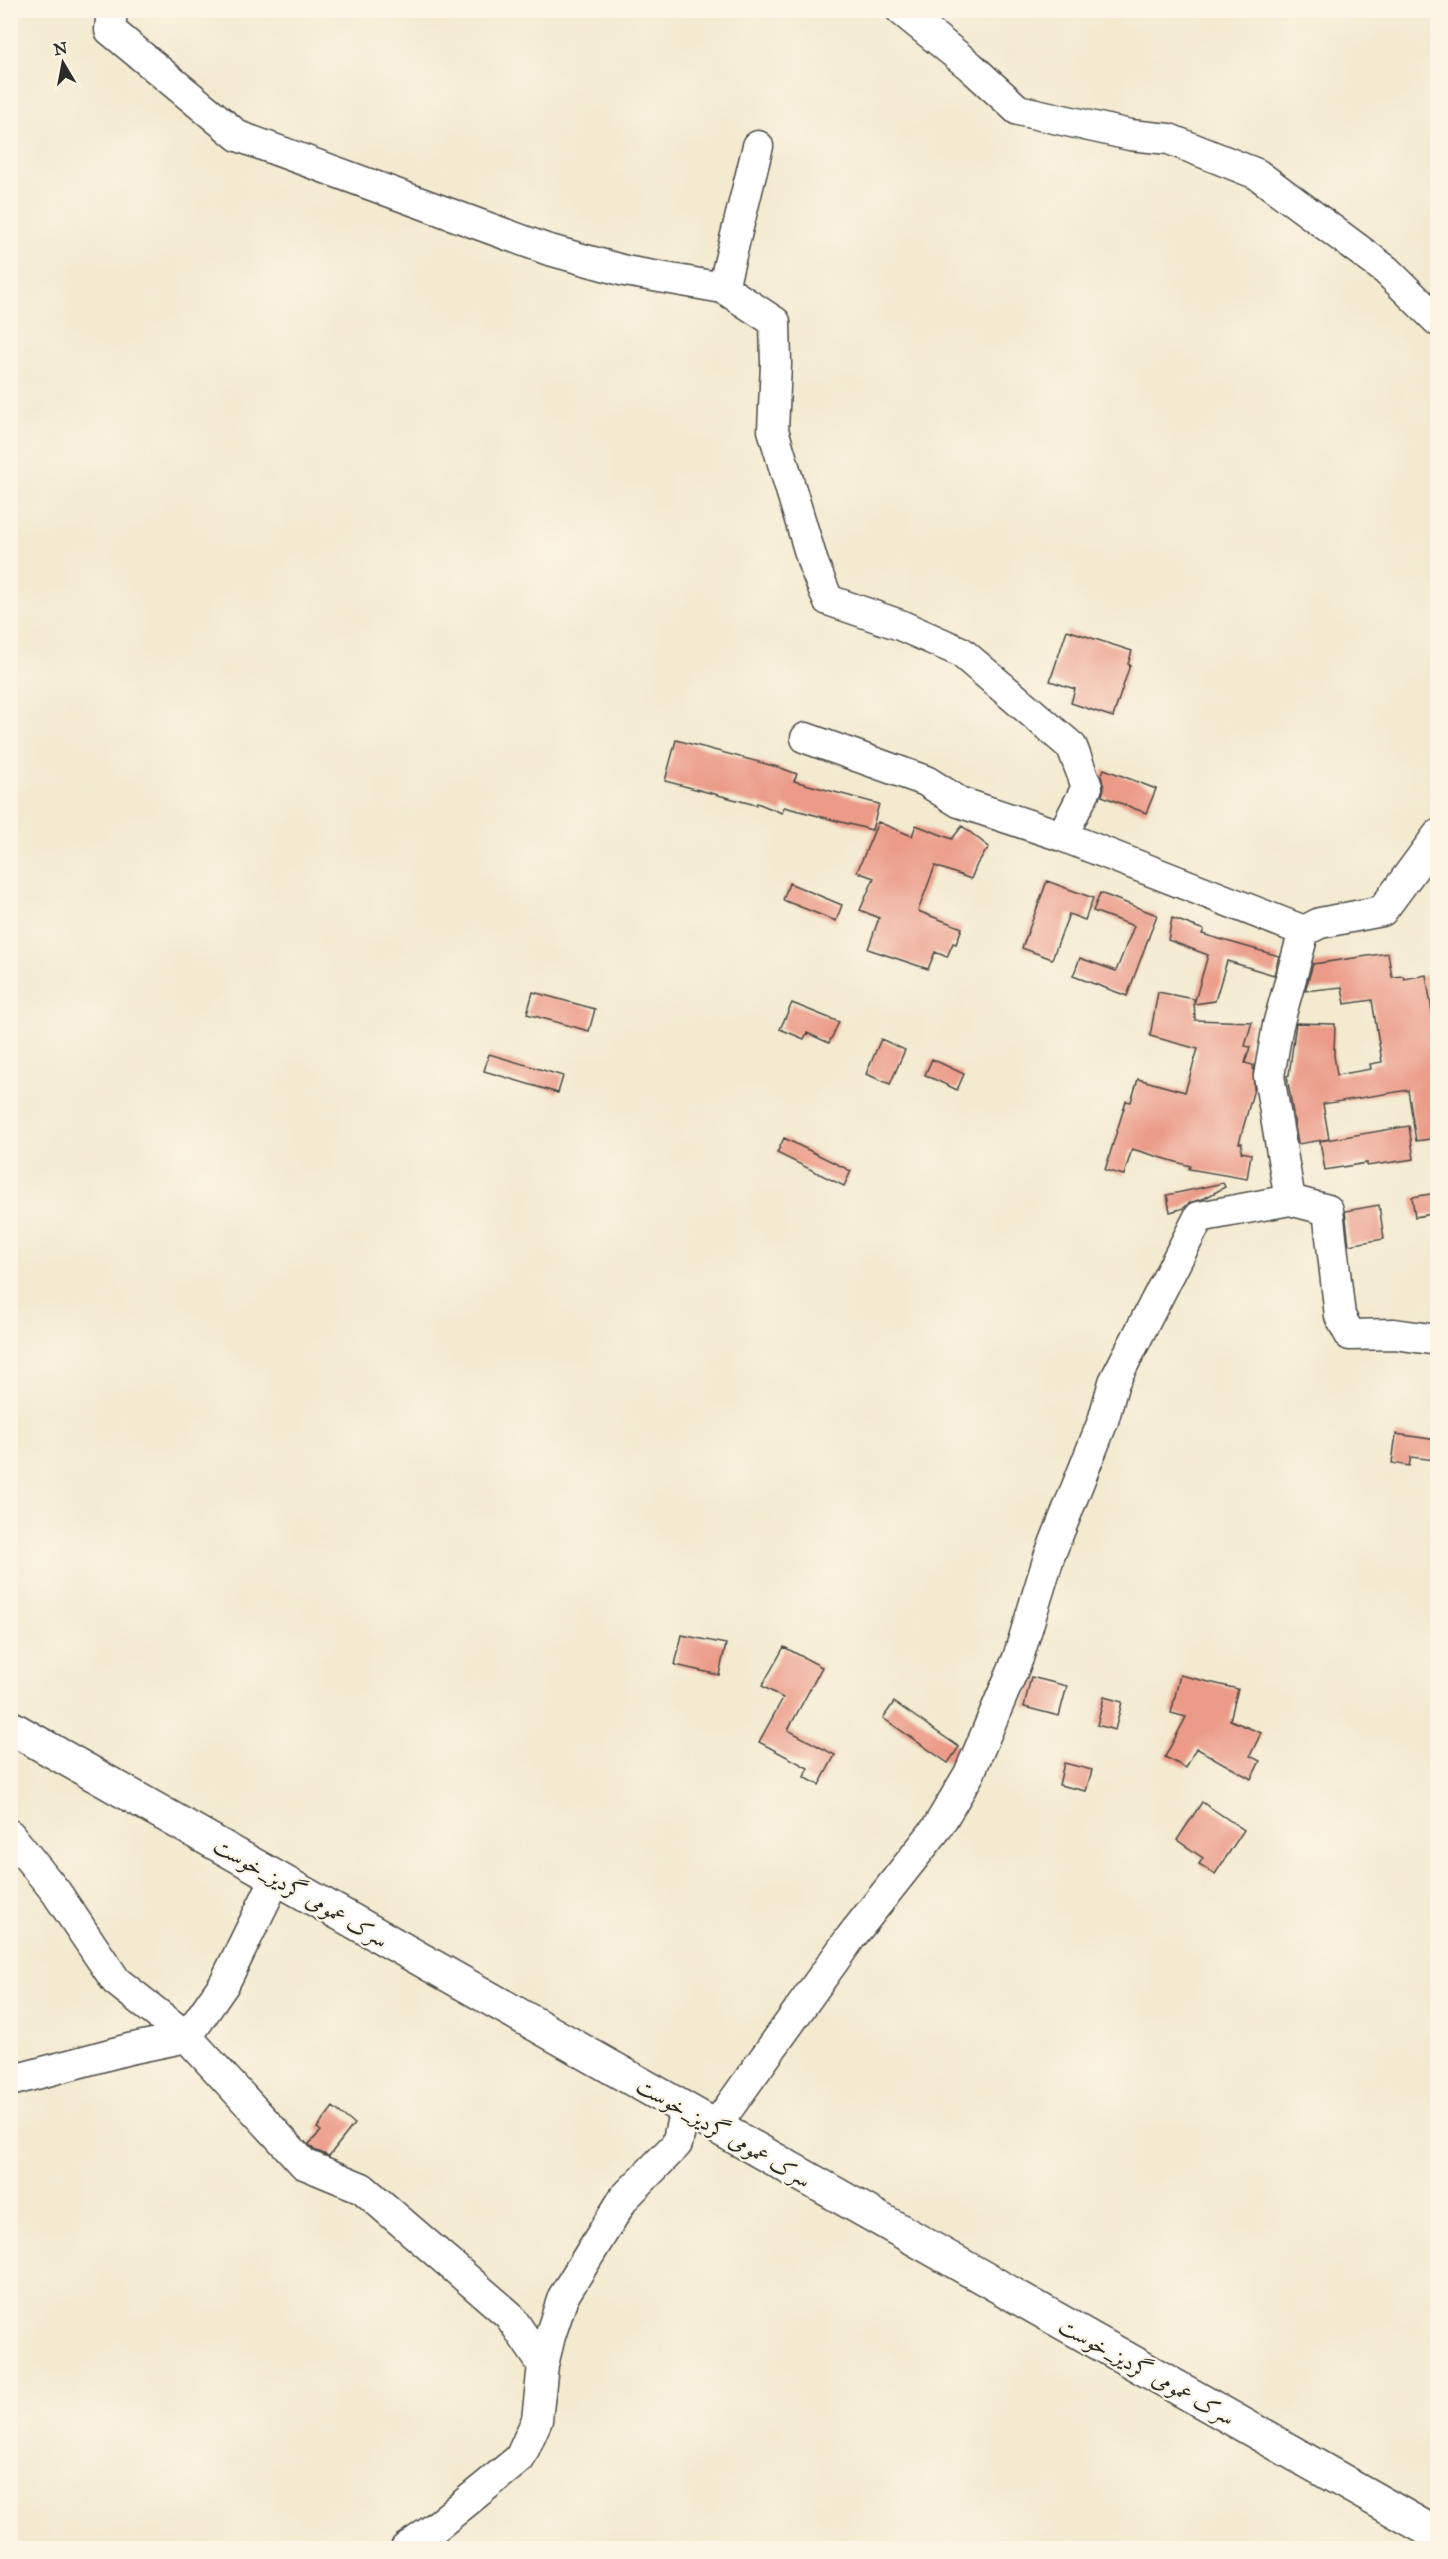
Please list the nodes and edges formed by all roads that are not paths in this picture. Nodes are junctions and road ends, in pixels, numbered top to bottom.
1 (112, 10) edge
2 (901, 10) edge
3 (758, 146) dead end
4 (723, 288) junction
5 (1437, 321) edge
6 (806, 738) dead end
7 (1437, 835) edge
8 (1062, 836) junction
9 (1304, 931) junction
10 (1290, 1200) junction
11 (1437, 1340) edge
12 (10, 1727) edge
13 (10, 1835) edge
14 (276, 1878) junction
15 (187, 2037) junction
16 (10, 2081) edge
17 (684, 2109) junction
18 (715, 2127) junction
19 (543, 2365) junction
20 (1437, 2535) edge
21 (406, 2548) edge

1 - 4 street
2 - 5 street
3 - 4 street
4 - 8 street
6 - 8 street
7 - 9 street
8 - 9 street
9 - 10 street
10 - 11 street
10 - 18 street
12 - 14 highway, سرک عمومی گردیز_خوست
13 - 15 street
14 - 15 street
14 - 17 highway, سرک عمومی گردیز_خوست
15 - 16 street
15 - 19 street
17 - 18 highway, سرک عمومی گردیز_خوست
17 - 19 street
18 - 20 highway, سرک عمومی گردیز_خوست
19 - 21 street

